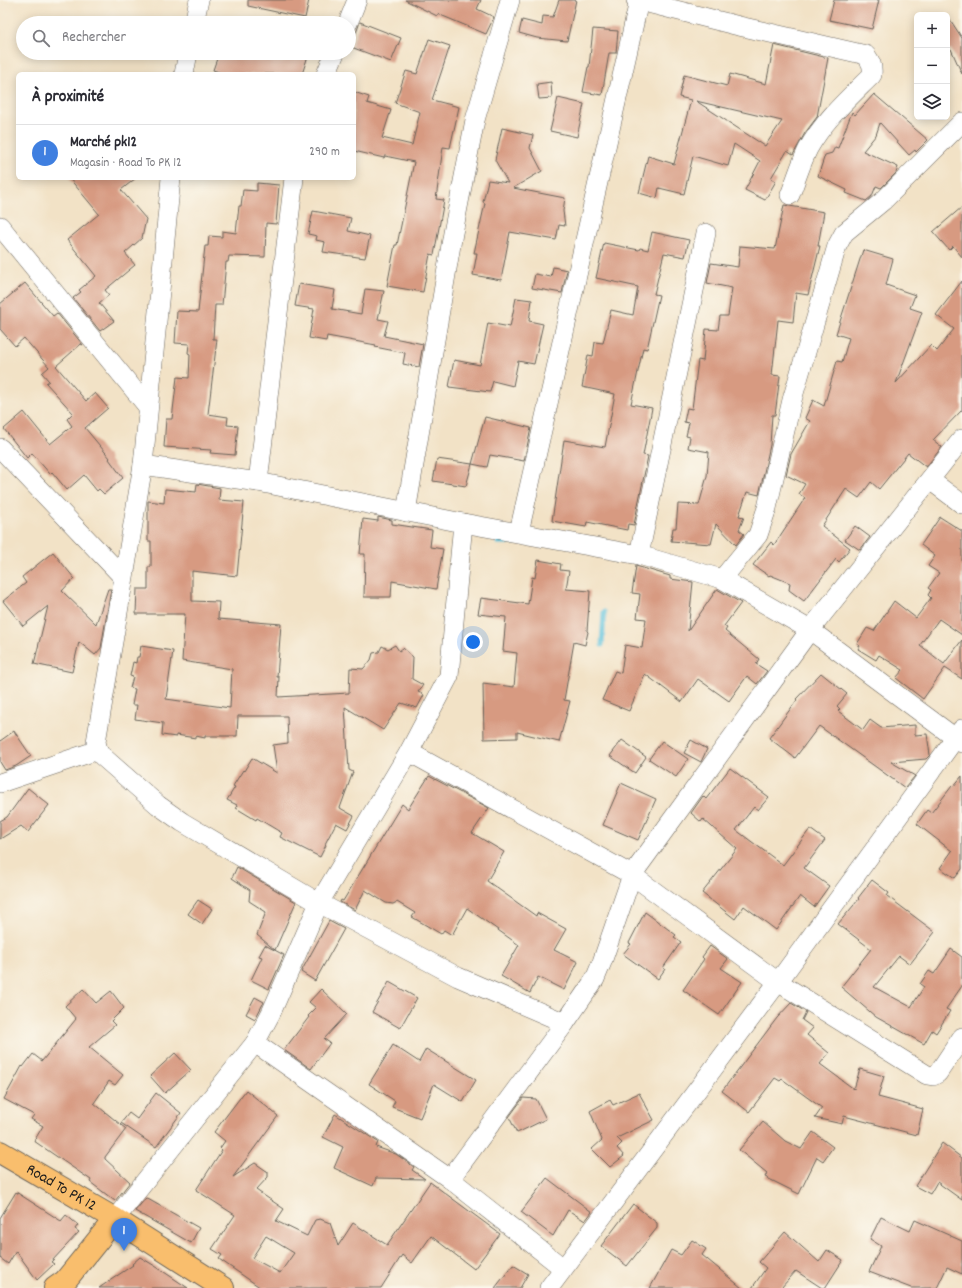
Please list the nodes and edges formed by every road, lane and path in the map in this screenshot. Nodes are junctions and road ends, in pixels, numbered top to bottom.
1 (199, 0) edge
2 (357, 0) edge
3 (510, 0) edge
4 (638, 0) edge
5 (196, 16) edge
6 (351, 16) edge
7 (187, 60) edge
8 (332, 60) edge
9 (184, 72) edge
10 (327, 72) edge
11 (962, 122) edge
12 (171, 180) edge
13 (294, 180) edge
14 (790, 195) dead end
15 (0, 226) edge
16 (706, 233) dead end
17 (148, 407) junction
18 (962, 439) edge
19 (0, 448) edge
20 (143, 465) junction
21 (930, 480) junction
22 (258, 482) junction
23 (962, 504) edge
24 (406, 512) junction
25 (463, 523) junction
26 (519, 532) junction
27 (639, 555) junction
28 (123, 577) junction
29 (722, 579) junction
30 (810, 630) junction
31 (960, 737) edge
32 (98, 750) junction
33 (409, 752) junction
34 (0, 783) edge
35 (632, 875) junction
36 (319, 903) junction
37 (778, 982) junction
38 (565, 1023) junction
39 (962, 1037) edge
40 (255, 1043) junction
41 (0, 1152) edge
42 (450, 1179) junction
43 (115, 1219) junction
44 (563, 1268) junction
45 (55, 1288) edge
46 (223, 1288) edge
47 (549, 1288) edge

1 - 5 street
2 - 6 street
3 - 24 street
4 - 14 street
4 - 26 street
7 - 9 street
8 - 10 street
11 - 29 street
12 - 17 street
13 - 22 street
15 - 17 street
16 - 27 street
17 - 20 street
18 - 21 street
19 - 28 street
20 - 22 street
20 - 28 street
21 - 23 street
21 - 30 street
22 - 24 street
24 - 25 street
25 - 26 street
25 - 33 street
26 - 27 street
27 - 29 street
28 - 32 street
29 - 30 street
30 - 31 street
30 - 35 street
31 - 37 street
32 - 34 street
32 - 36 street
33 - 35 street
33 - 36 street
35 - 37 street
35 - 38 street
36 - 38 street
36 - 40 street
37 - 39 street
37 - 44 street
38 - 42 street
40 - 42 street
40 - 43 street
41 - 43 main road, Road To PK 12
42 - 44 street
43 - 45 main road
43 - 46 main road, Road To PK 12
44 - 47 street

